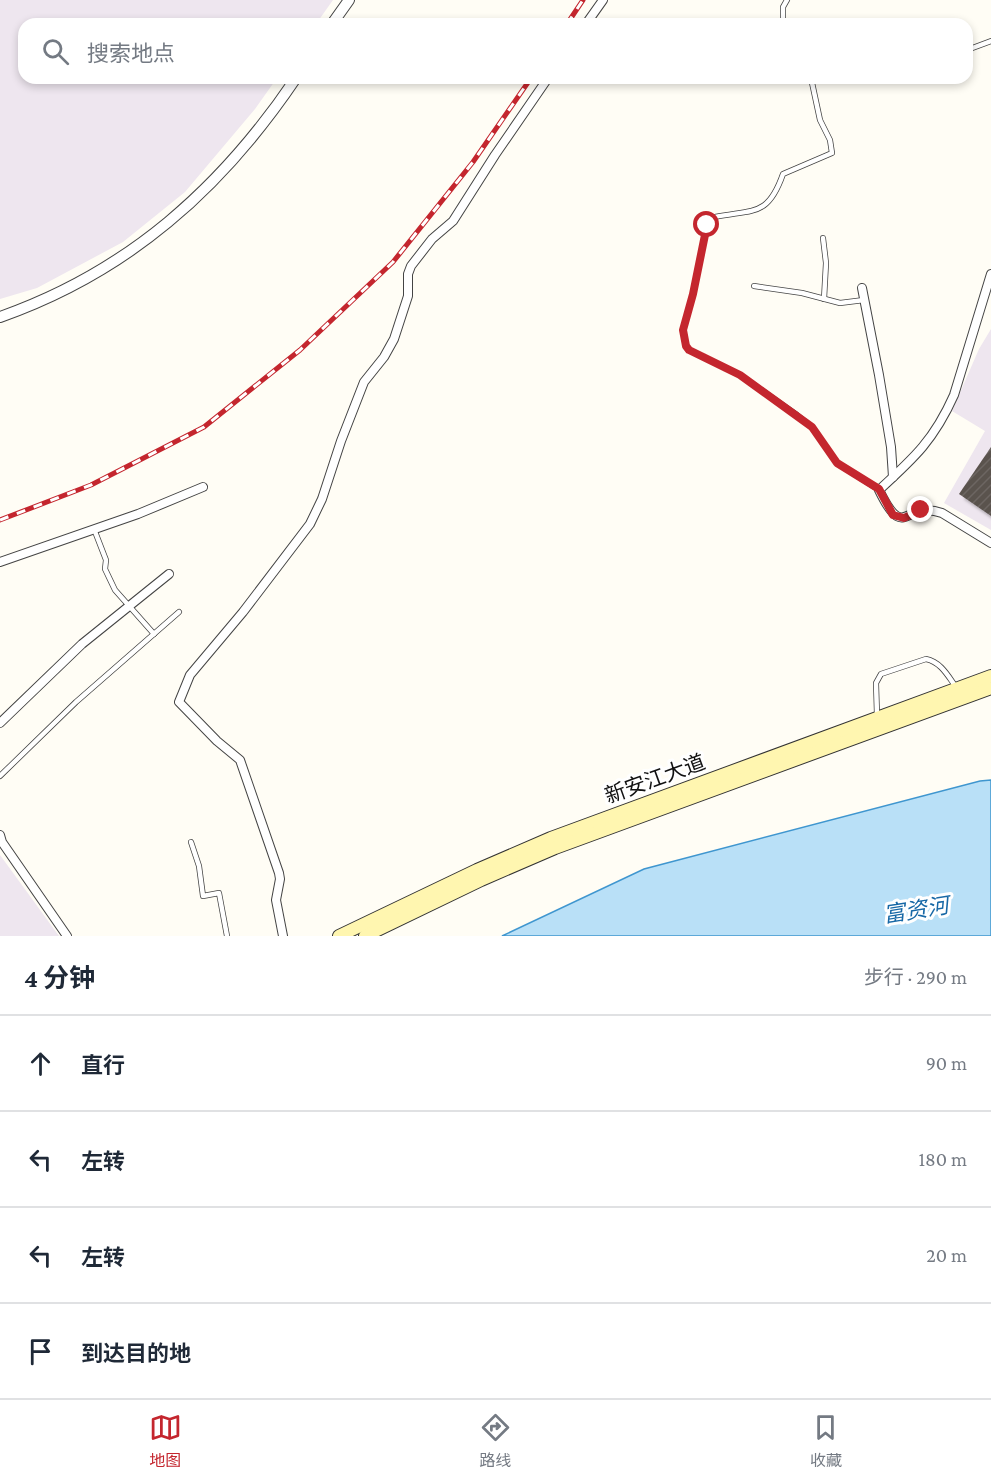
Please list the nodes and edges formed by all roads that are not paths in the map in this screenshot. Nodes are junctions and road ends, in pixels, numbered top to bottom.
1 (349, 0) edge
2 (603, 0) edge
3 (787, 0) edge
4 (336, 18) edge
5 (590, 18) edge
6 (783, 18) edge
7 (991, 41) edge
8 (973, 48) edge
9 (292, 84) edge
10 (544, 84) edge
11 (812, 84) edge
12 (824, 238) dead end
13 (991, 274) edge
14 (754, 286) dead end
15 (862, 288) dead end
16 (824, 299) junction
17 (866, 300) junction
18 (0, 316) edge
19 (893, 477) junction
20 (203, 486) dead end
21 (879, 489) junction
22 (94, 530) junction
23 (991, 543) edge
24 (0, 562) edge
25 (169, 574) dead end
26 (129, 606) junction
27 (179, 612) dead end
28 (154, 634) junction
29 (991, 676) edge
30 (957, 688) junction
31 (991, 688) edge
32 (877, 718) junction
33 (0, 723) edge
34 (0, 776) edge
35 (0, 835) edge
36 (191, 842) dead end
37 (67, 936) edge
38 (227, 936) edge
39 (283, 936) edge
40 (339, 936) edge
41 (365, 936) edge

1 - 4 street
2 - 5 street
3 - 6 lane
7 - 8 lane
9 - 18 street
10 - 39 street
11 - 21 lane
12 - 16 lane
13 - 19 street
14 - 16 lane
15 - 17 street
16 - 17 lane
17 - 19 street
19 - 21 street
20 - 22 street
21 - 23 street
22 - 24 street
22 - 26 lane
25 - 26 street
26 - 28 lane
26 - 33 street
27 - 28 lane
28 - 34 lane
29 - 30 main road, 新安江大道
30 - 32 main road, 新安江大道
30 - 32 lane
31 - 41 main road, 新安江大道
32 - 40 main road, 新安江大道
35 - 37 street
36 - 38 lane

